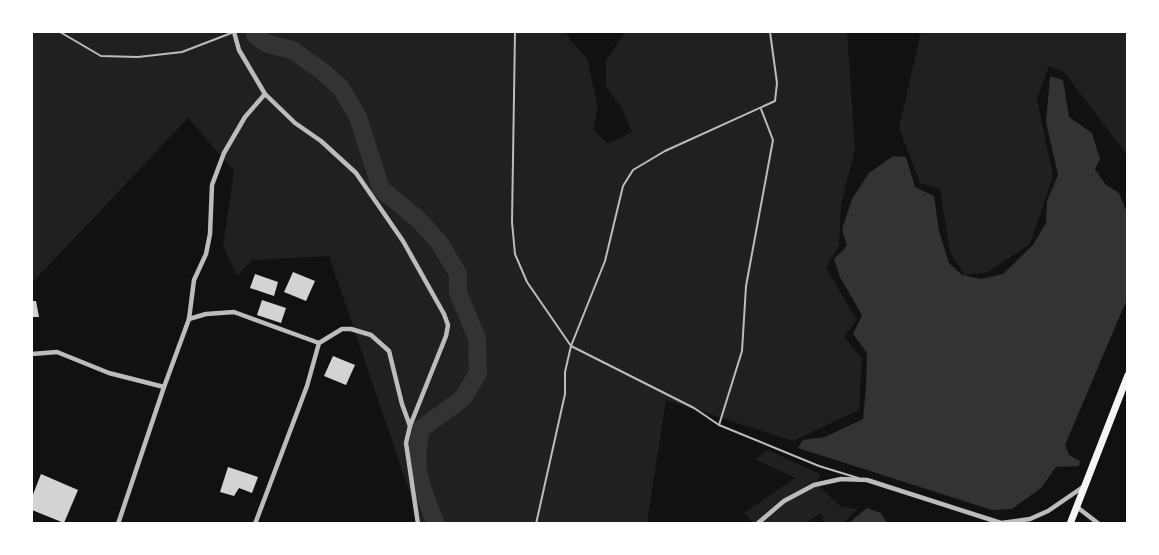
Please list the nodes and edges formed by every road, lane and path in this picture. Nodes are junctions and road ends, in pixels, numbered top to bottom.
1 (60, 32) edge
2 (234, 32) edge
3 (515, 32) edge
4 (770, 32) edge
5 (265, 94) junction
6 (761, 109) junction
7 (189, 319) junction
8 (319, 343) junction
9 (571, 346) junction
10 (32, 354) edge
11 (1128, 375) edge
12 (164, 387) junction
13 (719, 425) junction
14 (410, 426) junction
15 (867, 480) junction
16 (1085, 486) junction
17 (1077, 507) junction
18 (1028, 521) edge
19 (118, 524) edge
20 (255, 524) edge
21 (418, 524) edge
22 (536, 524) edge
23 (757, 524) edge
24 (1070, 524) edge
25 (1100, 524) edge

1 - 2 lane
2 - 5 street
3 - 9 lane
4 - 6 lane
5 - 7 street
5 - 14 street
6 - 9 lane
6 - 13 lane
7 - 8 street
7 - 12 street
8 - 14 street
8 - 20 street
9 - 13 lane
9 - 22 lane
10 - 12 street
11 - 16 main road
12 - 19 street
13 - 15 lane
14 - 21 street
15 - 18 street
15 - 23 street
16 - 17 main road
16 - 18 street
17 - 24 main road
17 - 25 street

